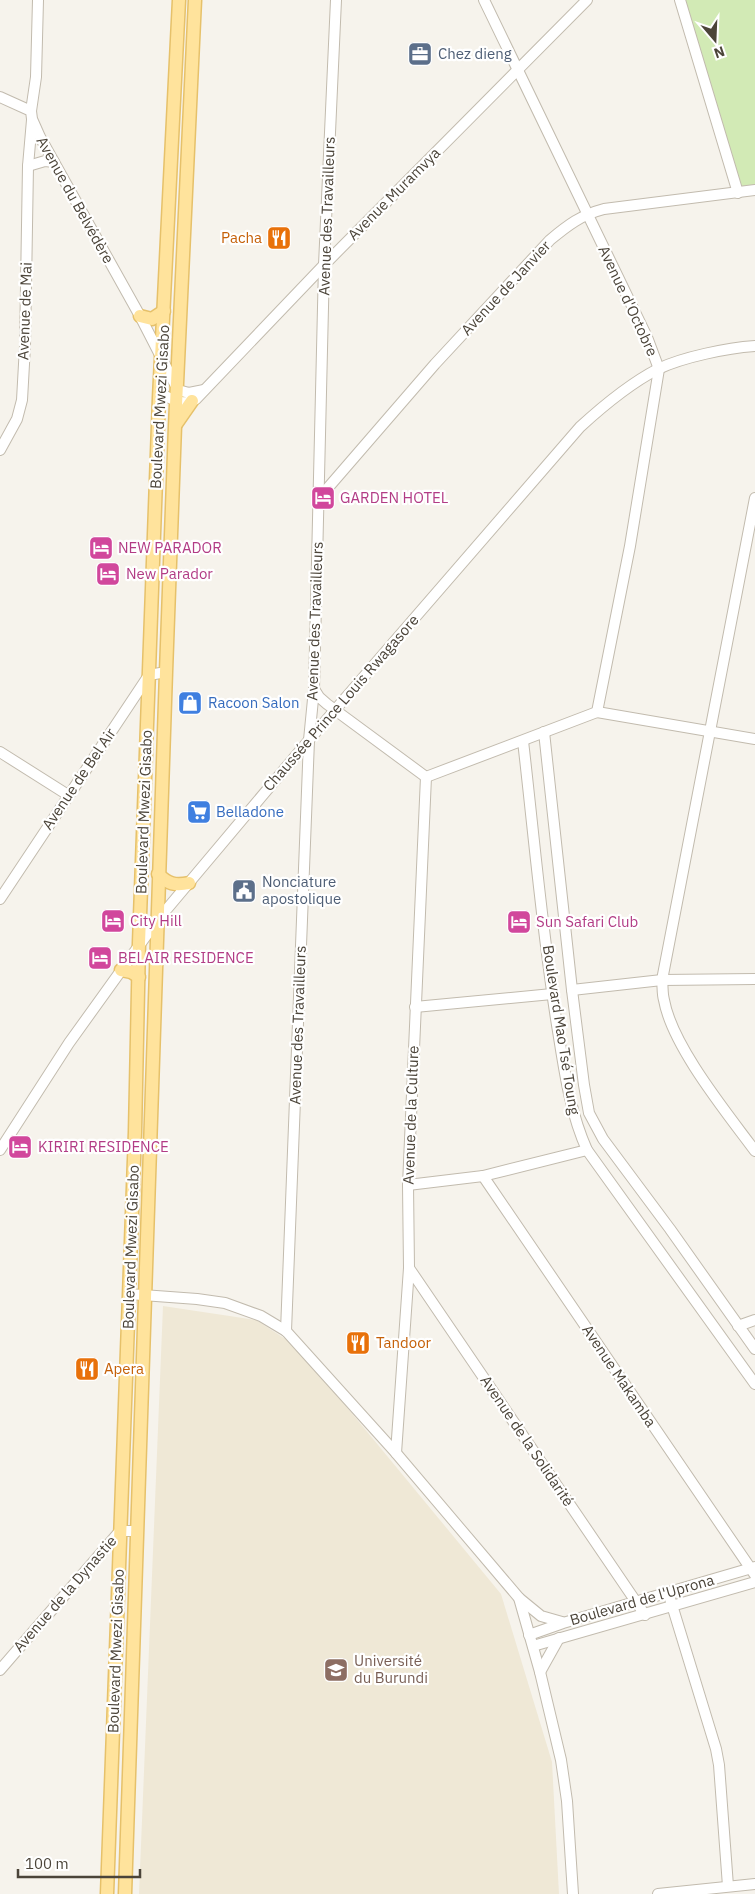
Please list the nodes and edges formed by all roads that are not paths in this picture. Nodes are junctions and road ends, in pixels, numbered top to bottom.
1 (38, 0) edge
2 (178, 0) edge
3 (195, 0) edge
4 (336, 0) edge
5 (484, 0) edge
6 (587, 0) edge
7 (680, 0) edge
8 (518, 69) junction
9 (0, 97) edge
10 (31, 115) junction
11 (173, 124) junction
12 (189, 124) junction
13 (54, 162) junction
14 (28, 166) junction
15 (755, 190) edge
16 (738, 193) junction
17 (587, 214) junction
18 (324, 265) junction
19 (164, 311) junction
20 (140, 316) junction
21 (755, 346) edge
22 (161, 359) junction
23 (659, 369) junction
24 (204, 390) junction
25 (159, 393) junction
26 (177, 395) junction
27 (192, 401) junction
28 (175, 426) junction
29 (0, 450) edge
30 (320, 497) junction
31 (755, 498) edge
32 (166, 672) junction
33 (149, 675) junction
34 (314, 689) junction
35 (336, 709) junction
36 (597, 712) junction
37 (711, 731) junction
38 (544, 732) junction
39 (755, 739) edge
40 (309, 740) junction
41 (523, 741) junction
42 (0, 752) edge
43 (426, 777) junction
44 (68, 795) junction
45 (158, 874) junction
46 (189, 883) junction
47 (0, 899) edge
48 (156, 922) junction
49 (140, 943) junction
50 (121, 970) junction
51 (139, 977) junction
52 (755, 979) edge
53 (662, 980) junction
54 (572, 990) junction
55 (552, 994) junction
56 (415, 1007) junction
57 (136, 1132) junction
58 (151, 1132) junction
59 (0, 1150) edge
60 (587, 1150) junction
61 (755, 1152) edge
62 (483, 1176) junction
63 (408, 1185) junction
64 (409, 1268) junction
65 (129, 1294) junction
66 (146, 1295) junction
67 (755, 1320) edge
68 (738, 1326) junction
69 (286, 1331) junction
70 (755, 1350) edge
71 (755, 1384) edge
72 (396, 1453) junction
73 (120, 1531) junction
74 (136, 1531) junction
75 (754, 1570) edge
76 (755, 1582) edge
77 (668, 1592) junction
78 (519, 1598) junction
79 (637, 1601) junction
80 (672, 1606) junction
81 (645, 1615) junction
82 (564, 1623) junction
83 (529, 1635) junction
84 (559, 1638) junction
85 (532, 1646) junction
86 (0, 1670) edge
87 (540, 1672) junction
88 (112, 1757) junction
89 (129, 1759) junction
90 (755, 1884) edge
91 (728, 1886) junction
92 (107, 1894) edge
93 (125, 1894) edge
94 (573, 1894) edge
95 (658, 1894) edge

1 - 10 street, Avenue de Mai
2 - 11 main road, Boulevard Mwezi Gisabo
3 - 12 main road, Boulevard Mwezi Gisabo
4 - 18 street, Avenue des Travailleurs
5 - 8 street, Avenue d'Octobre
6 - 8 street, Avenue Muramvya
7 - 16 street
8 - 17 street, Avenue d'Octobre
8 - 18 street, Avenue Muramvya
9 - 10 street
10 - 13 street, Avenue du Belvédère
10 - 14 street, Avenue de Mai
11 - 12 main road
11 - 19 main road, Boulevard Mwezi Gisabo
12 - 26 main road, Boulevard Mwezi Gisabo
13 - 14 street
13 - 20 street, Avenue du Belvédère
14 - 29 street, Avenue de Mai
15 - 16 street, Avenue de Janvier
16 - 17 street, Avenue de Janvier
17 - 23 street, Avenue d'Octobre
17 - 30 street, Avenue de Janvier
18 - 24 street, Avenue Muramvya
18 - 30 street, Avenue des Travailleurs
19 - 20 main road
19 - 22 main road, Boulevard Mwezi Gisabo
20 - 22 street, Avenue du Belvédère
21 - 23 street, Chaussée Prince Louis Rwagasore
22 - 25 main road, Boulevard Mwezi Gisabo
22 - 26 street
23 - 35 street, Chaussée Prince Louis Rwagasore
23 - 36 street, Avenue d'Octobre
24 - 26 street
24 - 27 street, Avenue Muramvya
25 - 26 street
25 - 33 main road, Boulevard Mwezi Gisabo
26 - 27 street
26 - 28 main road, Boulevard Mwezi Gisabo
27 - 28 main road
28 - 32 main road, Boulevard Mwezi Gisabo
30 - 34 street, Avenue des Travailleurs
31 - 37 street
32 - 33 street
32 - 45 main road, Boulevard Mwezi Gisabo
33 - 44 street, Avenue de Bel Air
33 - 49 main road, Boulevard Mwezi Gisabo
34 - 35 street
34 - 40 street, Avenue des Travailleurs
35 - 40 street, Chaussée Prince Louis Rwagasore
35 - 43 street
36 - 37 street
36 - 38 street
37 - 39 street
37 - 53 street
38 - 41 street
38 - 54 street, Boulevard Mao Tsé Toung
40 - 46 street, Chaussée Prince Louis Rwagasore
40 - 69 street, Avenue des Travailleurs
41 - 43 street
41 - 55 street, Boulevard Mao Tsé Toung
42 - 44 street
43 - 56 street, Avenue de la Culture
44 - 47 street, Avenue de Bel Air
45 - 46 main road
45 - 48 main road, Boulevard Mwezi Gisabo
46 - 48 street, Chaussée Prince Louis Rwagasore
48 - 49 street, Chaussée Prince Louis Rwagasore
48 - 58 main road, Boulevard Mwezi Gisabo
49 - 50 street, Chaussée Prince Louis Rwagasore
49 - 51 main road, Boulevard Mwezi Gisabo
50 - 51 main road
50 - 59 street, Chaussée Prince Louis Rwagasore
51 - 57 main road, Boulevard Mwezi Gisabo
52 - 53 street
53 - 54 street
53 - 61 street
54 - 68 street, Boulevard Mao Tsé Toung
55 - 56 street
55 - 60 street, Boulevard Mao Tsé Toung
56 - 63 street, Avenue de la Culture
57 - 58 main road
57 - 65 main road, Boulevard Mwezi Gisabo
58 - 66 main road, Boulevard Mwezi Gisabo
60 - 62 street
60 - 71 street, Boulevard Mao Tsé Toung
62 - 63 street
62 - 75 street, Avenue Makamba
63 - 64 street, Avenue de la Culture
64 - 72 street, Avenue de la Culture
64 - 79 street, Avenue de la Solidarité
65 - 66 street
65 - 73 main road, Boulevard Mwezi Gisabo
66 - 69 street
66 - 74 main road, Boulevard Mwezi Gisabo
67 - 68 street
68 - 70 street, Boulevard Mao Tsé Toung
69 - 72 street
72 - 78 street
73 - 74 street, Avenue de la Dynastie
73 - 86 street, Avenue de la Dynastie
73 - 88 main road, Boulevard Mwezi Gisabo
74 - 89 main road, Boulevard Mwezi Gisabo
75 - 77 street, Boulevard de l'Uprona
76 - 80 street, Boulevard de l'Uprona
77 - 79 street, Boulevard de l'Uprona
77 - 80 street
78 - 82 street
78 - 83 street
79 - 81 street, Avenue de la Solidarité
79 - 82 street, Boulevard de l'Uprona
80 - 81 street, Boulevard de l'Uprona
80 - 91 street
81 - 84 street, Boulevard de l'Uprona
82 - 83 street, Boulevard de l'Uprona
83 - 85 street
84 - 85 street, Boulevard de l'Uprona
84 - 87 street
85 - 87 street
87 - 94 street
88 - 89 main road
88 - 92 main road, Boulevard Mwezi Gisabo
89 - 93 main road, Boulevard Mwezi Gisabo
90 - 91 street
91 - 95 street

